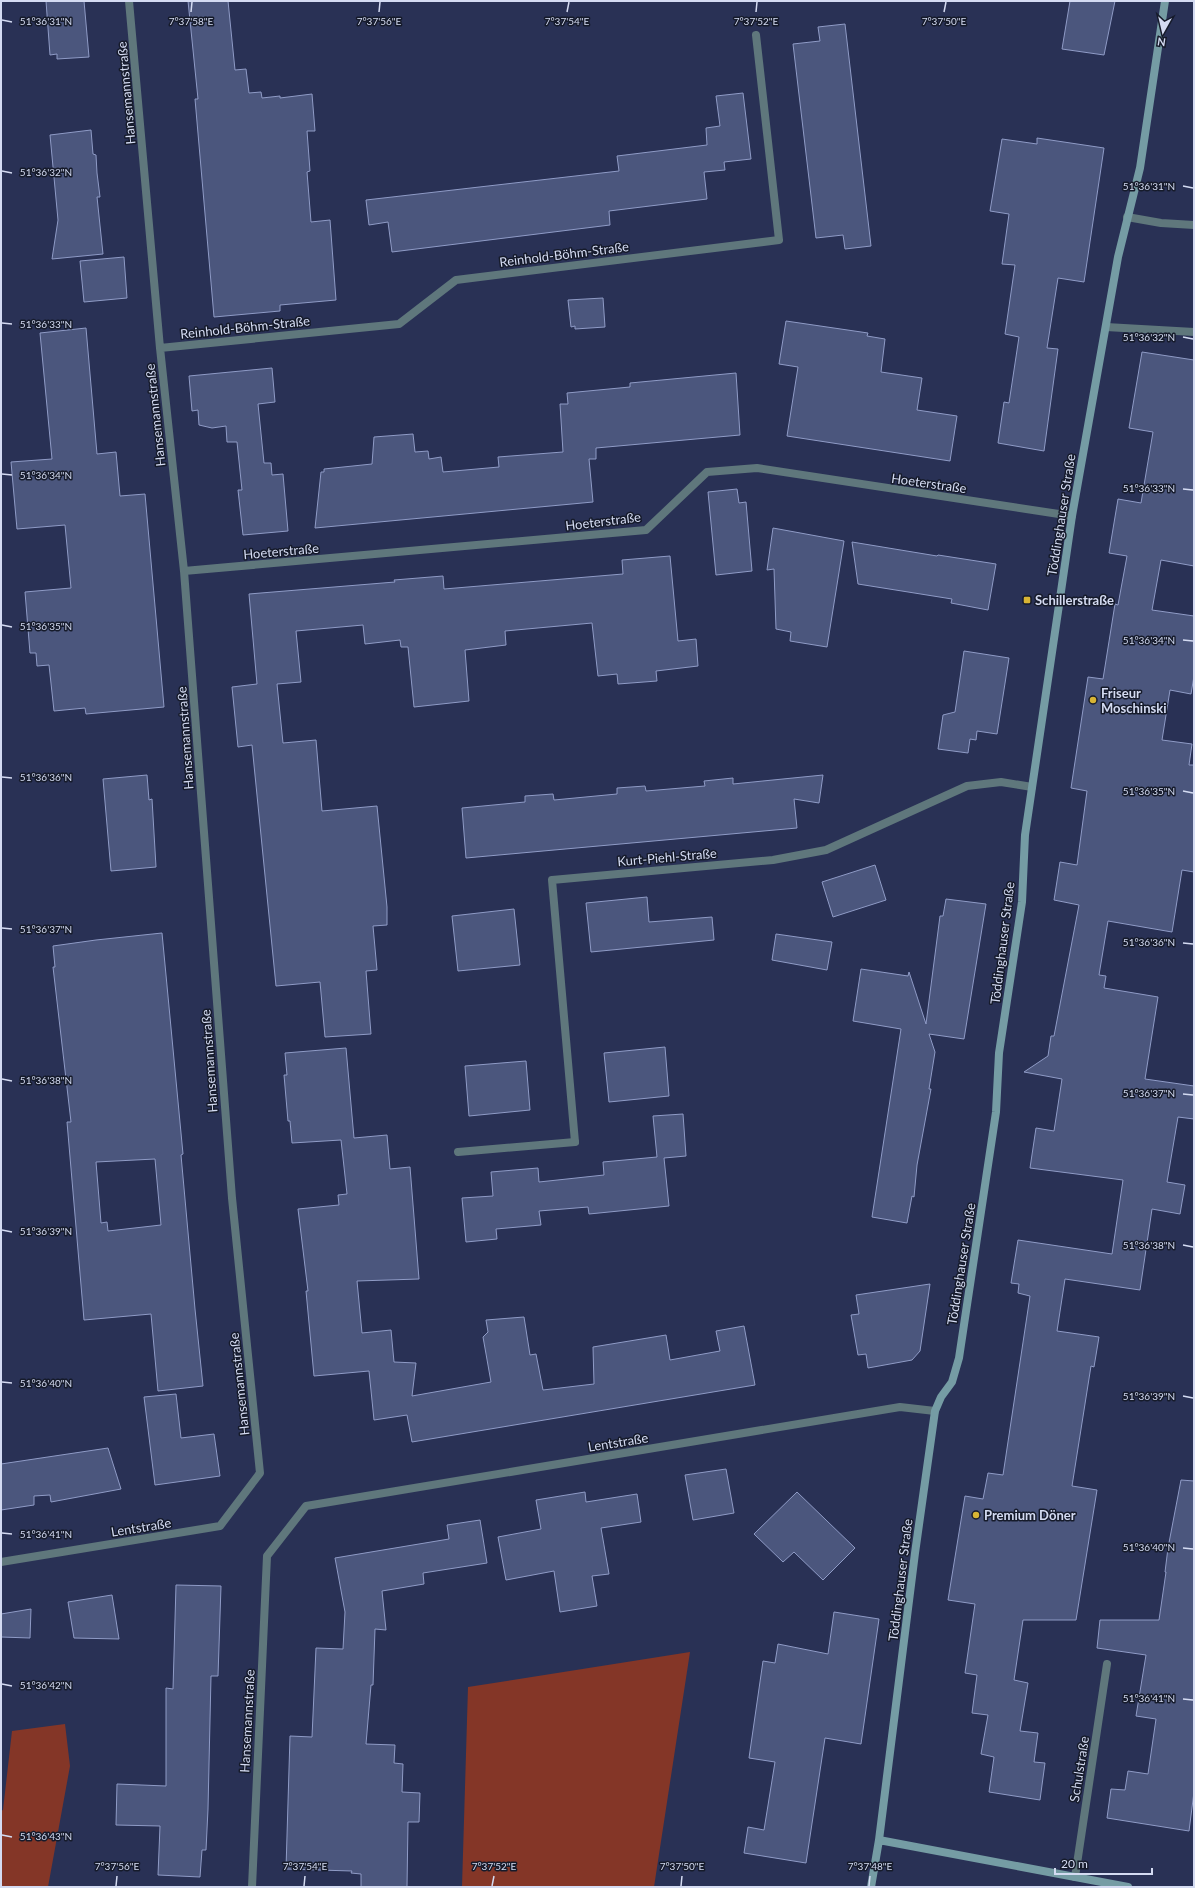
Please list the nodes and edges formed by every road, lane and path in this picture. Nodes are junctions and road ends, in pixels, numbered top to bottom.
1 (129, 1) edge
2 (1165, 1) edge
3 (756, 35) dead end
4 (1127, 217) junction
5 (1194, 225) edge
6 (1106, 327) junction
7 (1194, 332) edge
8 (160, 348) junction
9 (1072, 516) junction
10 (184, 571) junction
11 (1032, 787) junction
12 (458, 1152) dead end
13 (935, 1411) junction
14 (260, 1473) joint
15 (267, 1556) joint
16 (1, 1562) edge
17 (1107, 1664) dead end
18 (879, 1840) junction
19 (1075, 1876) junction
20 (252, 1887) edge
21 (871, 1887) edge
22 (1128, 1887) edge

1 - 8 street, Hansemannstraße
2 - 4 street, Töddinghauser Straße
3 - 8 street, Reinhold-Böhm-Straße
4 - 5 street
4 - 6 street, Töddinghauser Straße
6 - 7 street
6 - 9 street, Töddinghauser Straße
8 - 10 street, Hansemannstraße
9 - 10 street, Hoeterstraße
9 - 11 street, Töddinghauser Straße
10 - 14 street, Hansemannstraße
11 - 12 street, Kurt-Piehl-Straße
11 - 13 street, Töddinghauser Straße
13 - 15 street, Lentstraße
13 - 18 street, Töddinghauser Straße
14 - 16 street, Lentstraße
15 - 20 street, Hansemannstraße
17 - 19 street, Schulstraße
18 - 19 street
18 - 21 street, Töddinghauser Straße
19 - 22 street

